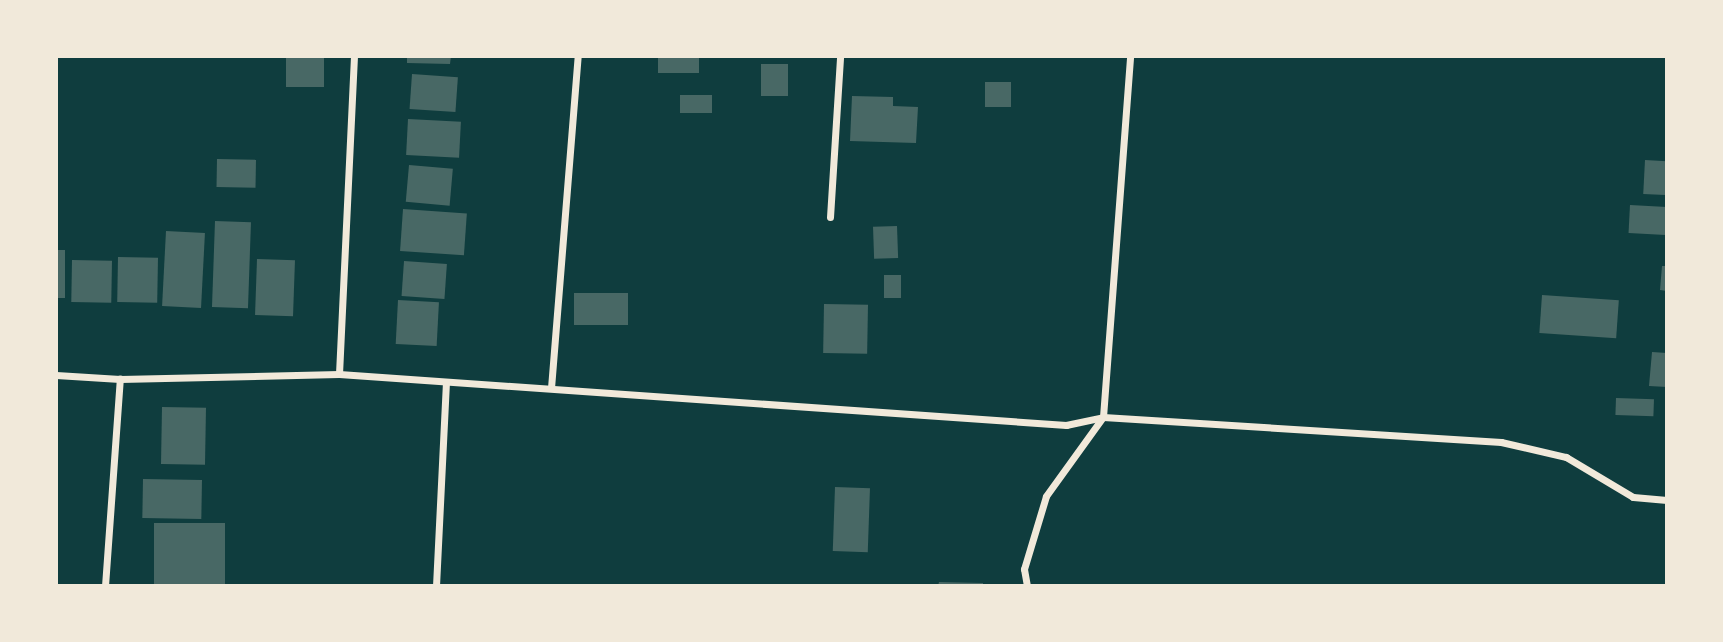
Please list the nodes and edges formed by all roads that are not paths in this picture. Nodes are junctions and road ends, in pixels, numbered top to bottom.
1 (354, 56) edge
2 (578, 56) edge
3 (840, 56) edge
4 (1130, 56) edge
5 (830, 217) dead end
6 (339, 374) junction
7 (56, 375) edge
8 (120, 379) junction
9 (446, 382) junction
10 (551, 388) junction
11 (1103, 417) junction
12 (1667, 500) edge
13 (105, 586) edge
14 (436, 586) edge
15 (1027, 586) edge

1 - 6 street
2 - 10 street
3 - 5 street
4 - 11 street
6 - 8 street
6 - 9 street
7 - 8 street
8 - 13 street
9 - 10 street
9 - 14 street
10 - 11 street
11 - 12 street
11 - 15 street

